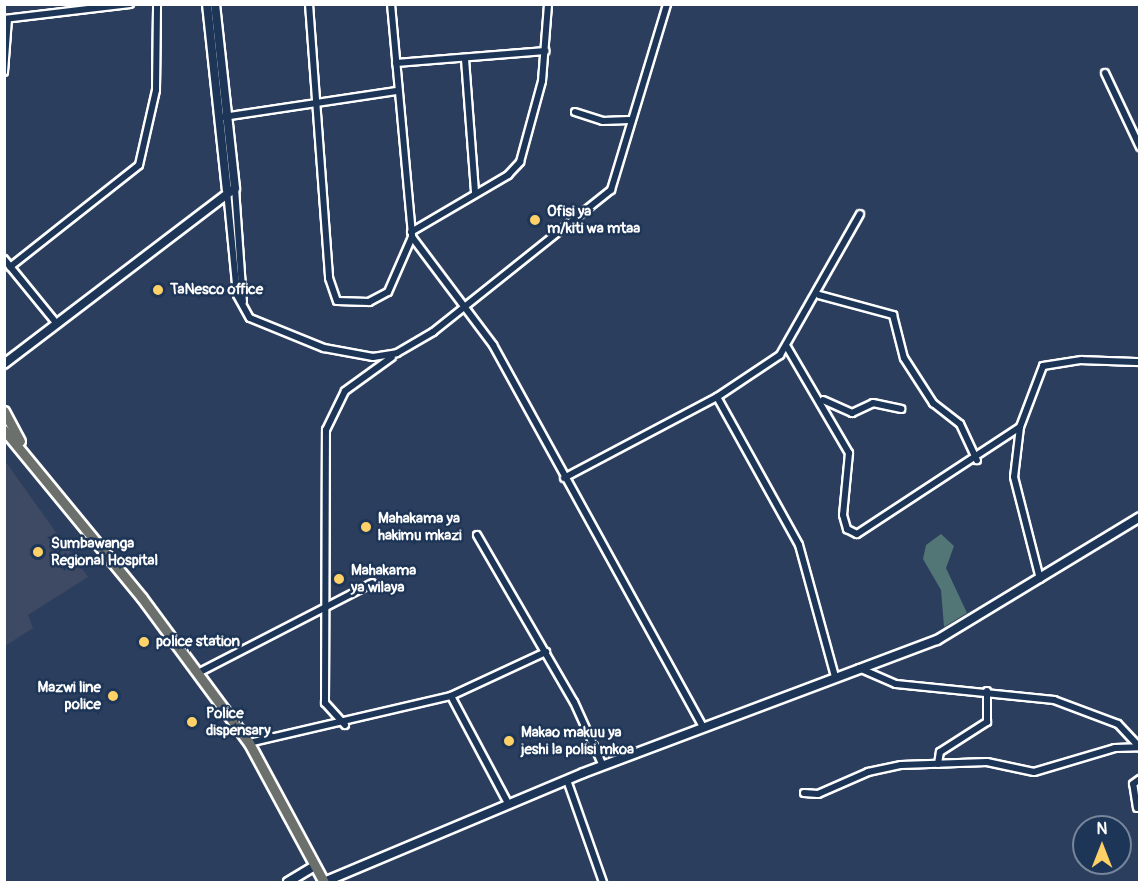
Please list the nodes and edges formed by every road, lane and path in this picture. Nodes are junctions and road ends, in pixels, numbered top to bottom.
1 (130, 4) edge
2 (157, 4) edge
3 (207, 4) edge
4 (215, 4) edge
5 (309, 4) edge
6 (391, 4) edge
7 (548, 4) edge
8 (666, 4) edge
9 (6, 19) edge
10 (546, 51) junction
11 (465, 59) junction
12 (396, 63) junction
13 (4, 72) edge
14 (1104, 73) dead end
15 (398, 91) junction
16 (314, 103) junction
17 (575, 112) dead end
18 (223, 118) junction
19 (629, 120) junction
20 (1140, 147) edge
21 (231, 189) junction
22 (475, 193) junction
23 (860, 214) dead end
24 (412, 234) junction
25 (4, 259) edge
26 (10, 267) junction
27 (819, 295) junction
28 (466, 305) junction
29 (57, 324) junction
30 (787, 347) junction
31 (397, 353) junction
32 (1140, 362) edge
33 (4, 364) edge
34 (717, 397) junction
35 (822, 399) junction
36 (901, 410) dead end
37 (4, 411) edge
38 (1020, 427) junction
39 (4, 430) edge
40 (23, 449) junction
41 (977, 460) junction
42 (564, 477) junction
43 (1140, 517) edge
44 (477, 535) dead end
45 (1040, 579) junction
46 (372, 583) dead end
47 (326, 604) junction
48 (546, 652) junction
49 (859, 668) junction
50 (198, 674) junction
51 (835, 677) junction
52 (987, 691) junction
53 (452, 696) junction
54 (345, 725) junction
55 (703, 727) junction
56 (249, 743) junction
57 (1139, 747) edge
58 (938, 764) junction
59 (603, 766) junction
60 (1140, 779) edge
61 (567, 780) junction
62 (804, 793) dead end
63 (508, 803) junction
64 (1137, 808) dead end
65 (315, 866) junction
66 (288, 882) edge
67 (324, 882) edge
68 (603, 882) edge

1 - 9 street
2 - 26 street
3 - 18 street
4 - 18 street
5 - 16 street
6 - 12 street
7 - 10 street
8 - 19 street
9 - 13 street
10 - 11 street
10 - 22 street
11 - 12 street
11 - 22 street
12 - 15 street
14 - 20 street
15 - 16 street
15 - 24 street
16 - 18 street
16 - 24 street
17 - 19 street
18 - 21 street
19 - 28 street
21 - 29 street
21 - 31 street
22 - 24 street
23 - 27 street
24 - 28 street
25 - 26 street
26 - 29 street
27 - 30 street
27 - 41 street
28 - 31 street
28 - 42 street
29 - 33 street
30 - 34 street
30 - 35 street
31 - 47 street
32 - 38 street
34 - 42 street
34 - 51 street
35 - 36 street
35 - 41 street
37 - 40 highway
38 - 41 street
38 - 45 street
39 - 40 highway
40 - 50 highway
42 - 55 street
43 - 45 street
44 - 48 street
45 - 49 street
46 - 47 street
47 - 50 street
47 - 54 street
48 - 53 street
48 - 59 street
49 - 51 street
49 - 52 street
50 - 56 highway
51 - 55 street
52 - 57 street
52 - 58 street
53 - 54 street
53 - 63 street
54 - 56 street
55 - 59 street
56 - 65 highway
57 - 58 street
58 - 62 street
59 - 61 street
60 - 64 street
61 - 63 street
61 - 68 street
63 - 67 street
65 - 66 street
65 - 67 highway

